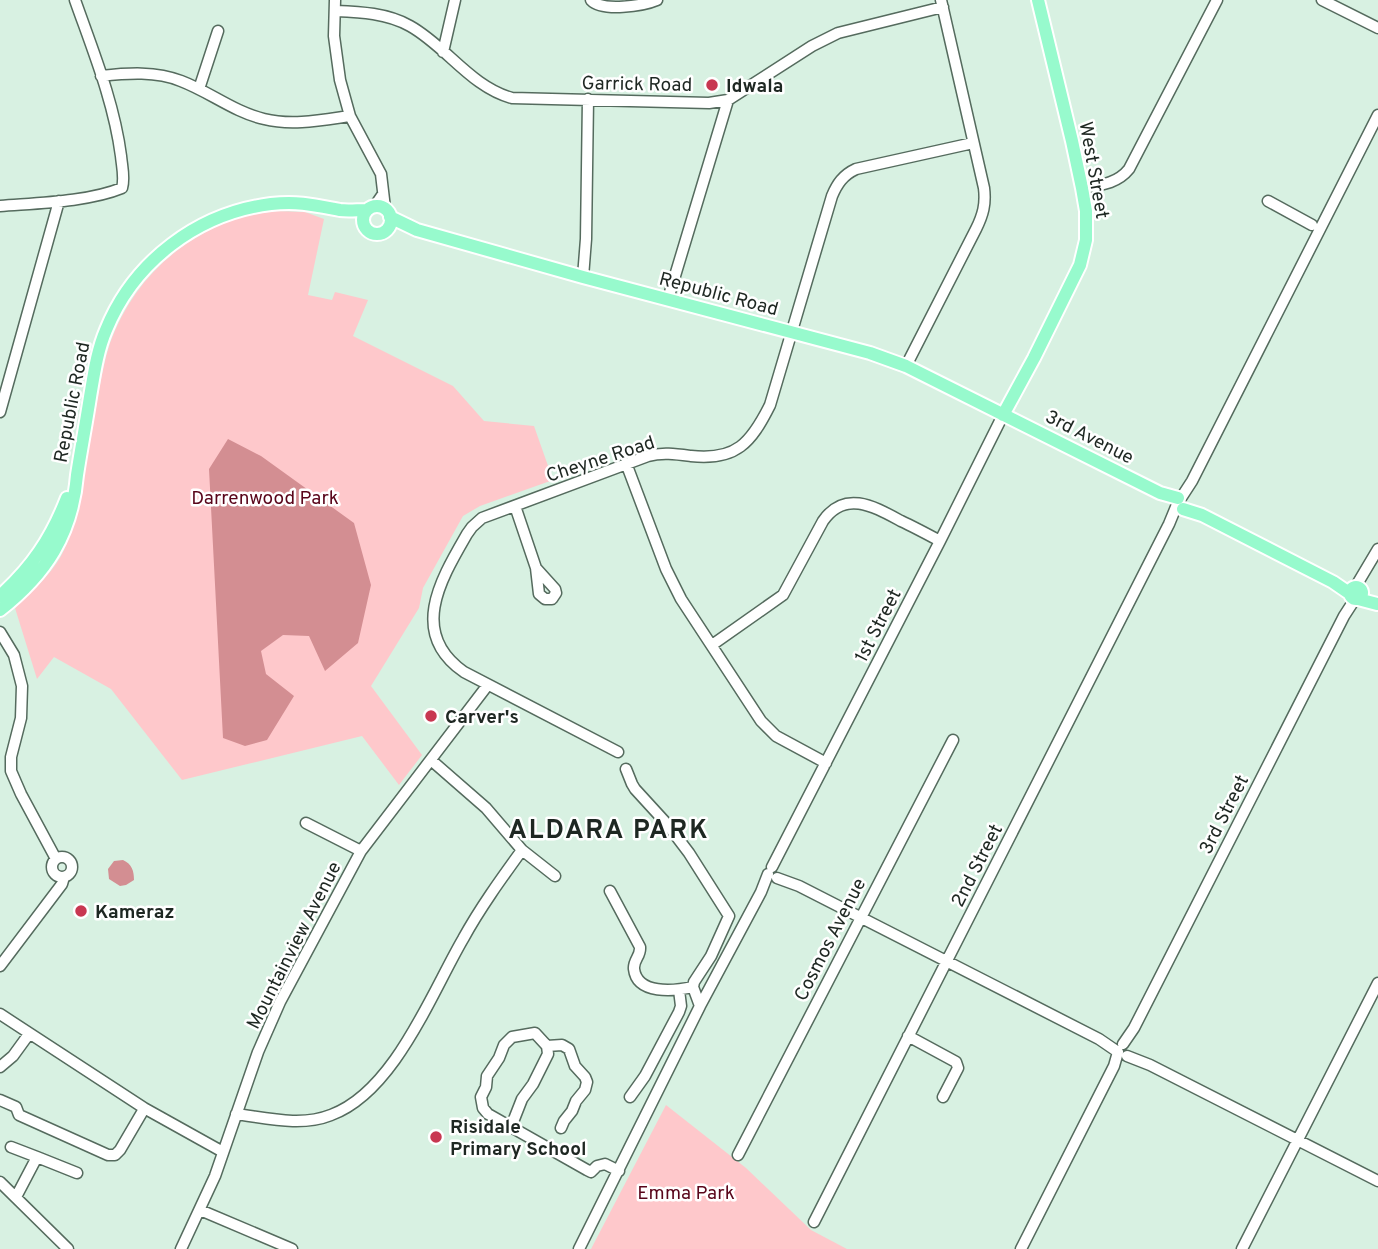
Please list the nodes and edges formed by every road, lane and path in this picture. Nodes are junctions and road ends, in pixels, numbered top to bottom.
1 (75, 0) edge
2 (456, 0) edge
3 (591, 0) edge
4 (657, 0) edge
5 (1038, 0) edge
6 (1217, 0) edge
7 (1322, 0) edge
8 (942, 4) edge
9 (335, 5) edge
10 (1378, 28) edge
11 (218, 32) dead end
12 (443, 52) junction
13 (101, 76) junction
14 (199, 89) junction
15 (588, 99) junction
16 (728, 100) junction
17 (1378, 115) edge
18 (350, 116) junction
19 (973, 143) junction
20 (1082, 188) junction
21 (59, 201) junction
22 (1268, 201) dead end
23 (0, 206) edge
24 (341, 210) junction
25 (379, 210) junction
26 (363, 224) junction
27 (1312, 225) dead end
28 (417, 230) junction
29 (386, 231) junction
30 (583, 277) junction
31 (668, 299) junction
32 (791, 333) junction
33 (906, 366) junction
34 (0, 412) edge
35 (1003, 415) junction
36 (626, 463) junction
37 (76, 475) junction
38 (1180, 504) junction
39 (514, 506) junction
40 (940, 541) junction
41 (1378, 549) edge
42 (536, 568) dead end
43 (5, 587) edge
44 (1356, 593) junction
45 (0, 596) edge
46 (1378, 604) edge
47 (0, 610) edge
48 (0, 632) edge
49 (712, 645) junction
50 (487, 685) junction
51 (953, 740) dead end
52 (618, 752) dead end
53 (431, 760) junction
54 (826, 763) junction
55 (626, 769) dead end
56 (306, 823) dead end
57 (522, 850) junction
58 (361, 851) junction
59 (775, 873) junction
60 (555, 876) dead end
61 (610, 891) dead end
62 (860, 917) junction
63 (947, 961) junction
64 (1, 965) edge
65 (1378, 983) edge
66 (693, 987) junction
67 (679, 990) junction
68 (700, 1006) junction
69 (0, 1014) edge
70 (29, 1034) junction
71 (908, 1036) junction
72 (547, 1046) junction
73 (1124, 1050) junction
74 (0, 1067) edge
75 (630, 1097) dead end
76 (943, 1097) dead end
77 (0, 1100) edge
78 (144, 1109) junction
79 (236, 1114) junction
80 (511, 1127) junction
81 (561, 1128) dead end
82 (1297, 1141) junction
83 (11, 1146) dead end
84 (223, 1152) junction
85 (738, 1155) dead end
86 (37, 1157) junction
87 (619, 1171) junction
88 (77, 1174) dead end
89 (1378, 1181) edge
90 (0, 1182) edge
91 (16, 1198) junction
92 (200, 1210) junction
93 (814, 1222) dead end
94 (68, 1249) edge
95 (181, 1249) edge
96 (292, 1249) edge
97 (579, 1249) edge
98 (1021, 1249) edge
99 (1242, 1249) edge

1 - 13 street
2 - 12 street
3 - 4 street
5 - 20 main road, West Street
6 - 20 street
7 - 10 street
8 - 16 street, Garrick Road
8 - 19 street
9 - 12 street, Garrick Road
9 - 18 street
11 - 14 street
12 - 15 street, Garrick Road
13 - 14 street
13 - 21 street
14 - 18 street
15 - 16 street, Garrick Road
15 - 30 street
16 - 31 street
17 - 38 street, 2nd Street
18 - 25 street
19 - 32 street, Cheyne Road
19 - 33 street
20 - 35 main road, West Street
21 - 23 street
21 - 34 street
22 - 27 street
24 - 25 main road, Republic Road
24 - 26 main road, Republic Road
24 - 37 main road, Republic Road
25 - 26 main road
25 - 28 main road, Republic Road
25 - 29 main road
26 - 29 main road
28 - 29 main road, Republic Road
28 - 30 main road, Republic Road
30 - 31 main road, Republic Road
31 - 32 main road, Republic Road
32 - 33 main road, Republic Road
32 - 36 street, Cheyne Road
33 - 35 main road, Republic Road
35 - 38 main road, 3rd Avenue
35 - 40 street, 1st Street
36 - 39 street, Cheyne Road
36 - 49 street
37 - 43 main road, Republic Road
37 - 47 main road, Republic Road
38 - 44 main road, 3rd Avenue
38 - 63 street, 2nd Street
39 - 42 street
39 - 50 street, Cheyne Road
40 - 49 street
40 - 54 street, 1st Street
41 - 44 street, 3rd Street
43 - 45 main road, Republic Road
44 - 46 main road, 3rd Avenue
44 - 73 street, 3rd Street
48 - 64 street
49 - 54 street
50 - 52 street, Cheyne Road
50 - 53 street, Mountainview Avenue
51 - 62 street, Cosmos Avenue
53 - 57 street
53 - 58 street, Mountainview Avenue
54 - 59 street, 1st Street
55 - 66 street
56 - 58 street
57 - 60 street
57 - 79 street
58 - 79 street, Mountainview Avenue
59 - 62 street
59 - 68 street, 1st Street
61 - 67 street
62 - 63 street
62 - 85 street, Cosmos Avenue
63 - 71 street, 2nd Street
63 - 73 street
65 - 82 street
66 - 67 street
66 - 68 street
67 - 75 street
68 - 87 street, 1st Street
69 - 70 street
70 - 74 street
70 - 78 street
71 - 76 street
71 - 93 street, 2nd Street
72 - 80 street
72 - 80 street
72 - 81 street
73 - 82 street
73 - 98 street
77 - 78 street
78 - 84 street
79 - 84 street, Mountainview Avenue
80 - 87 street
82 - 89 street
82 - 99 street
83 - 86 street
84 - 92 street, Mountainview Avenue
86 - 88 street
86 - 91 street
87 - 97 street, 1st Street
90 - 91 street
91 - 94 street
92 - 95 street, Mountainview Avenue
92 - 96 street

